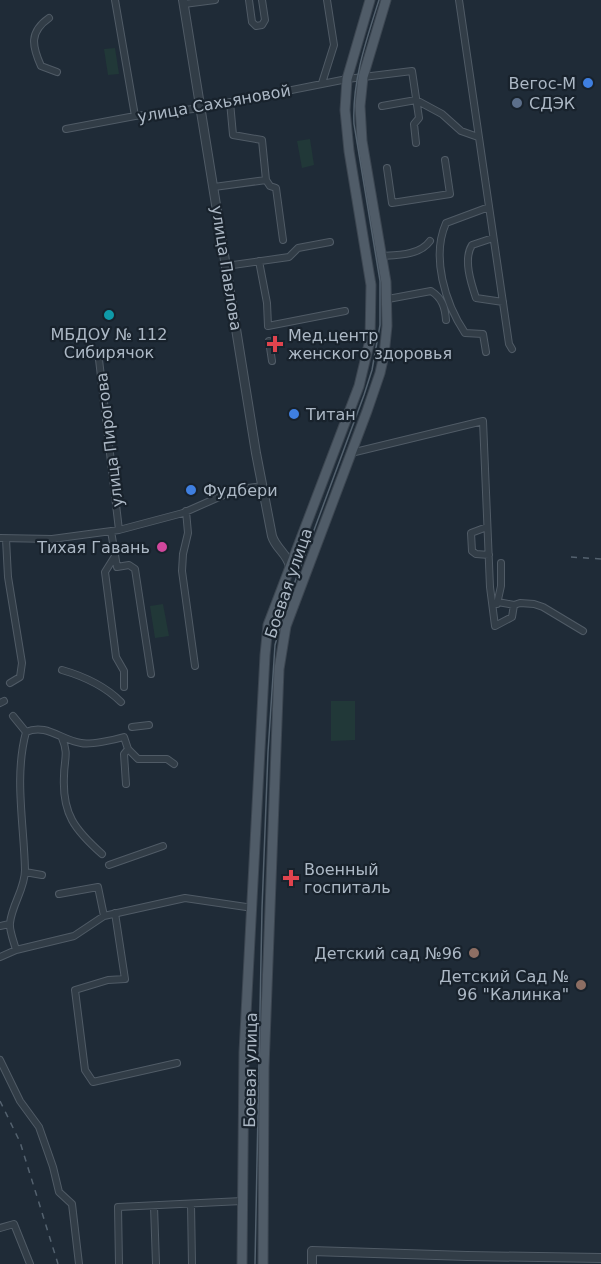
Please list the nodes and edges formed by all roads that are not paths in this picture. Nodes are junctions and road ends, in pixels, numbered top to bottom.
1 (116, 0) edge
2 (214, 0) edge
3 (249, 0) edge
4 (262, 0) edge
5 (327, 0) edge
6 (370, 0) edge
7 (386, 0) edge
8 (459, 0) edge
9 (183, 2) edge
10 (49, 18) dead end
11 (57, 72) dead end
12 (363, 77) junction
13 (347, 79) junction
14 (322, 83) junction
15 (416, 100) junction
16 (230, 102) junction
17 (382, 106) dead end
18 (201, 108) junction
19 (135, 116) junction
20 (66, 129) dead end
21 (477, 137) junction
22 (416, 143) dead end
23 (445, 160) dead end
24 (387, 168) dead end
25 (266, 180) junction
26 (213, 187) junction
27 (489, 207) junction
28 (493, 238) junction
29 (283, 240) dead end
30 (430, 241) dead end
31 (330, 242) dead end
32 (382, 256) junction
33 (259, 261) junction
34 (226, 267) junction
35 (388, 298) junction
36 (503, 302) junction
37 (345, 311) dead end
38 (446, 320) dead end
39 (269, 341) dead end
40 (512, 348) dead end
41 (98, 351) dead end
42 (486, 352) dead end
43 (272, 362) dead end
44 (350, 453) junction
45 (262, 486) junction
46 (186, 511) junction
47 (487, 527) junction
48 (119, 530) junction
49 (111, 531) junction
50 (272, 536) junction
51 (3, 538) edge
52 (298, 545) junction
53 (489, 555) junction
54 (115, 556) junction
55 (501, 563) dead end
56 (290, 567) junction
57 (498, 602) junction
58 (514, 605) junction
59 (493, 609) junction
60 (583, 631) dead end
61 (195, 666) dead end
62 (62, 670) dead end
63 (151, 674) dead end
64 (10, 683) dead end
65 (124, 687) dead end
66 (121, 702) dead end
67 (13, 716) dead end
68 (149, 725) dead end
69 (132, 727) dead end
70 (26, 732) junction
71 (62, 738) junction
72 (128, 749) junction
73 (174, 764) dead end
74 (126, 784) dead end
75 (163, 846) dead end
76 (102, 854) dead end
77 (109, 865) dead end
78 (25, 872) junction
79 (42, 875) dead end
80 (58, 894) dead end
81 (253, 908) junction
82 (269, 909) junction
83 (116, 913) junction
84 (104, 916) junction
85 (9, 924) junction
86 (0, 926) edge
87 (16, 950) junction
88 (0, 957) edge
89 (0, 1060) edge
90 (177, 1063) dead end
91 (242, 1201) junction
92 (191, 1204) junction
93 (154, 1206) junction
94 (0, 1228) edge
95 (601, 1258) edge
96 (30, 1264) edge
97 (79, 1264) edge
98 (119, 1264) edge
99 (156, 1264) edge
100 (192, 1264) edge
101 (242, 1264) edge
102 (263, 1264) edge
103 (312, 1264) edge

1 - 19 street
2 - 9 street
3 - 4 street
5 - 14 street
6 - 13 main road, Боевая улица
7 - 12 main road, Боевая улица
8 - 21 street
9 - 18 street, улица Павлова
10 - 11 street
12 - 13 street, улица Сахьяновой
12 - 15 street, улица Сахьяновой
12 - 32 main road, Боевая улица
13 - 14 street, улица Сахьяновой
13 - 52 main road, Боевая улица
14 - 16 street, улица Сахьяновой
15 - 17 street
15 - 21 street
15 - 22 street
16 - 18 street, улица Сахьяновой
16 - 25 street
18 - 19 street, улица Сахьяновой
18 - 26 street, улица Павлова
19 - 20 street, улица Сахьяновой
21 - 27 street
23 - 24 street
25 - 26 street
25 - 29 street
26 - 34 street, улица Павлова
27 - 28 street
27 - 42 street
28 - 36 street
28 - 36 street
30 - 32 street
31 - 33 street
32 - 35 main road, Боевая улица
33 - 34 street
33 - 37 street
34 - 45 street, улица Павлова
35 - 38 street
35 - 44 main road, Боевая улица
36 - 40 street
39 - 43 street
41 - 48 street, улица Пирогова
44 - 47 street
44 - 82 main road, Боевая улица
45 - 46 street
45 - 50 street, улица Павлова
46 - 48 street
46 - 61 street
47 - 53 street
47 - 53 street
48 - 49 street
49 - 51 street
49 - 54 street
50 - 52 street
50 - 56 street, улица Павлова
51 - 64 street
52 - 56 main road, Боевая улица
53 - 59 street
54 - 63 street
54 - 65 street
55 - 57 street
56 - 81 main road, Боевая улица
57 - 58 street
57 - 59 street
58 - 59 street
58 - 60 street
62 - 66 street
67 - 70 street
68 - 69 street
70 - 71 street
70 - 78 street
71 - 72 street
71 - 76 street
72 - 73 street
72 - 74 street
75 - 77 street
78 - 79 street
78 - 85 street
80 - 84 street
81 - 82 main road
81 - 83 street
81 - 91 main road, Боевая улица
82 - 102 main road, Боевая улица
83 - 84 street
83 - 90 street
84 - 87 street
85 - 86 street
85 - 87 street
87 - 88 street
89 - 97 street
91 - 92 street
91 - 101 main road, Боевая улица
92 - 93 street
92 - 100 street
93 - 98 street
93 - 99 street
94 - 96 street
95 - 103 street

